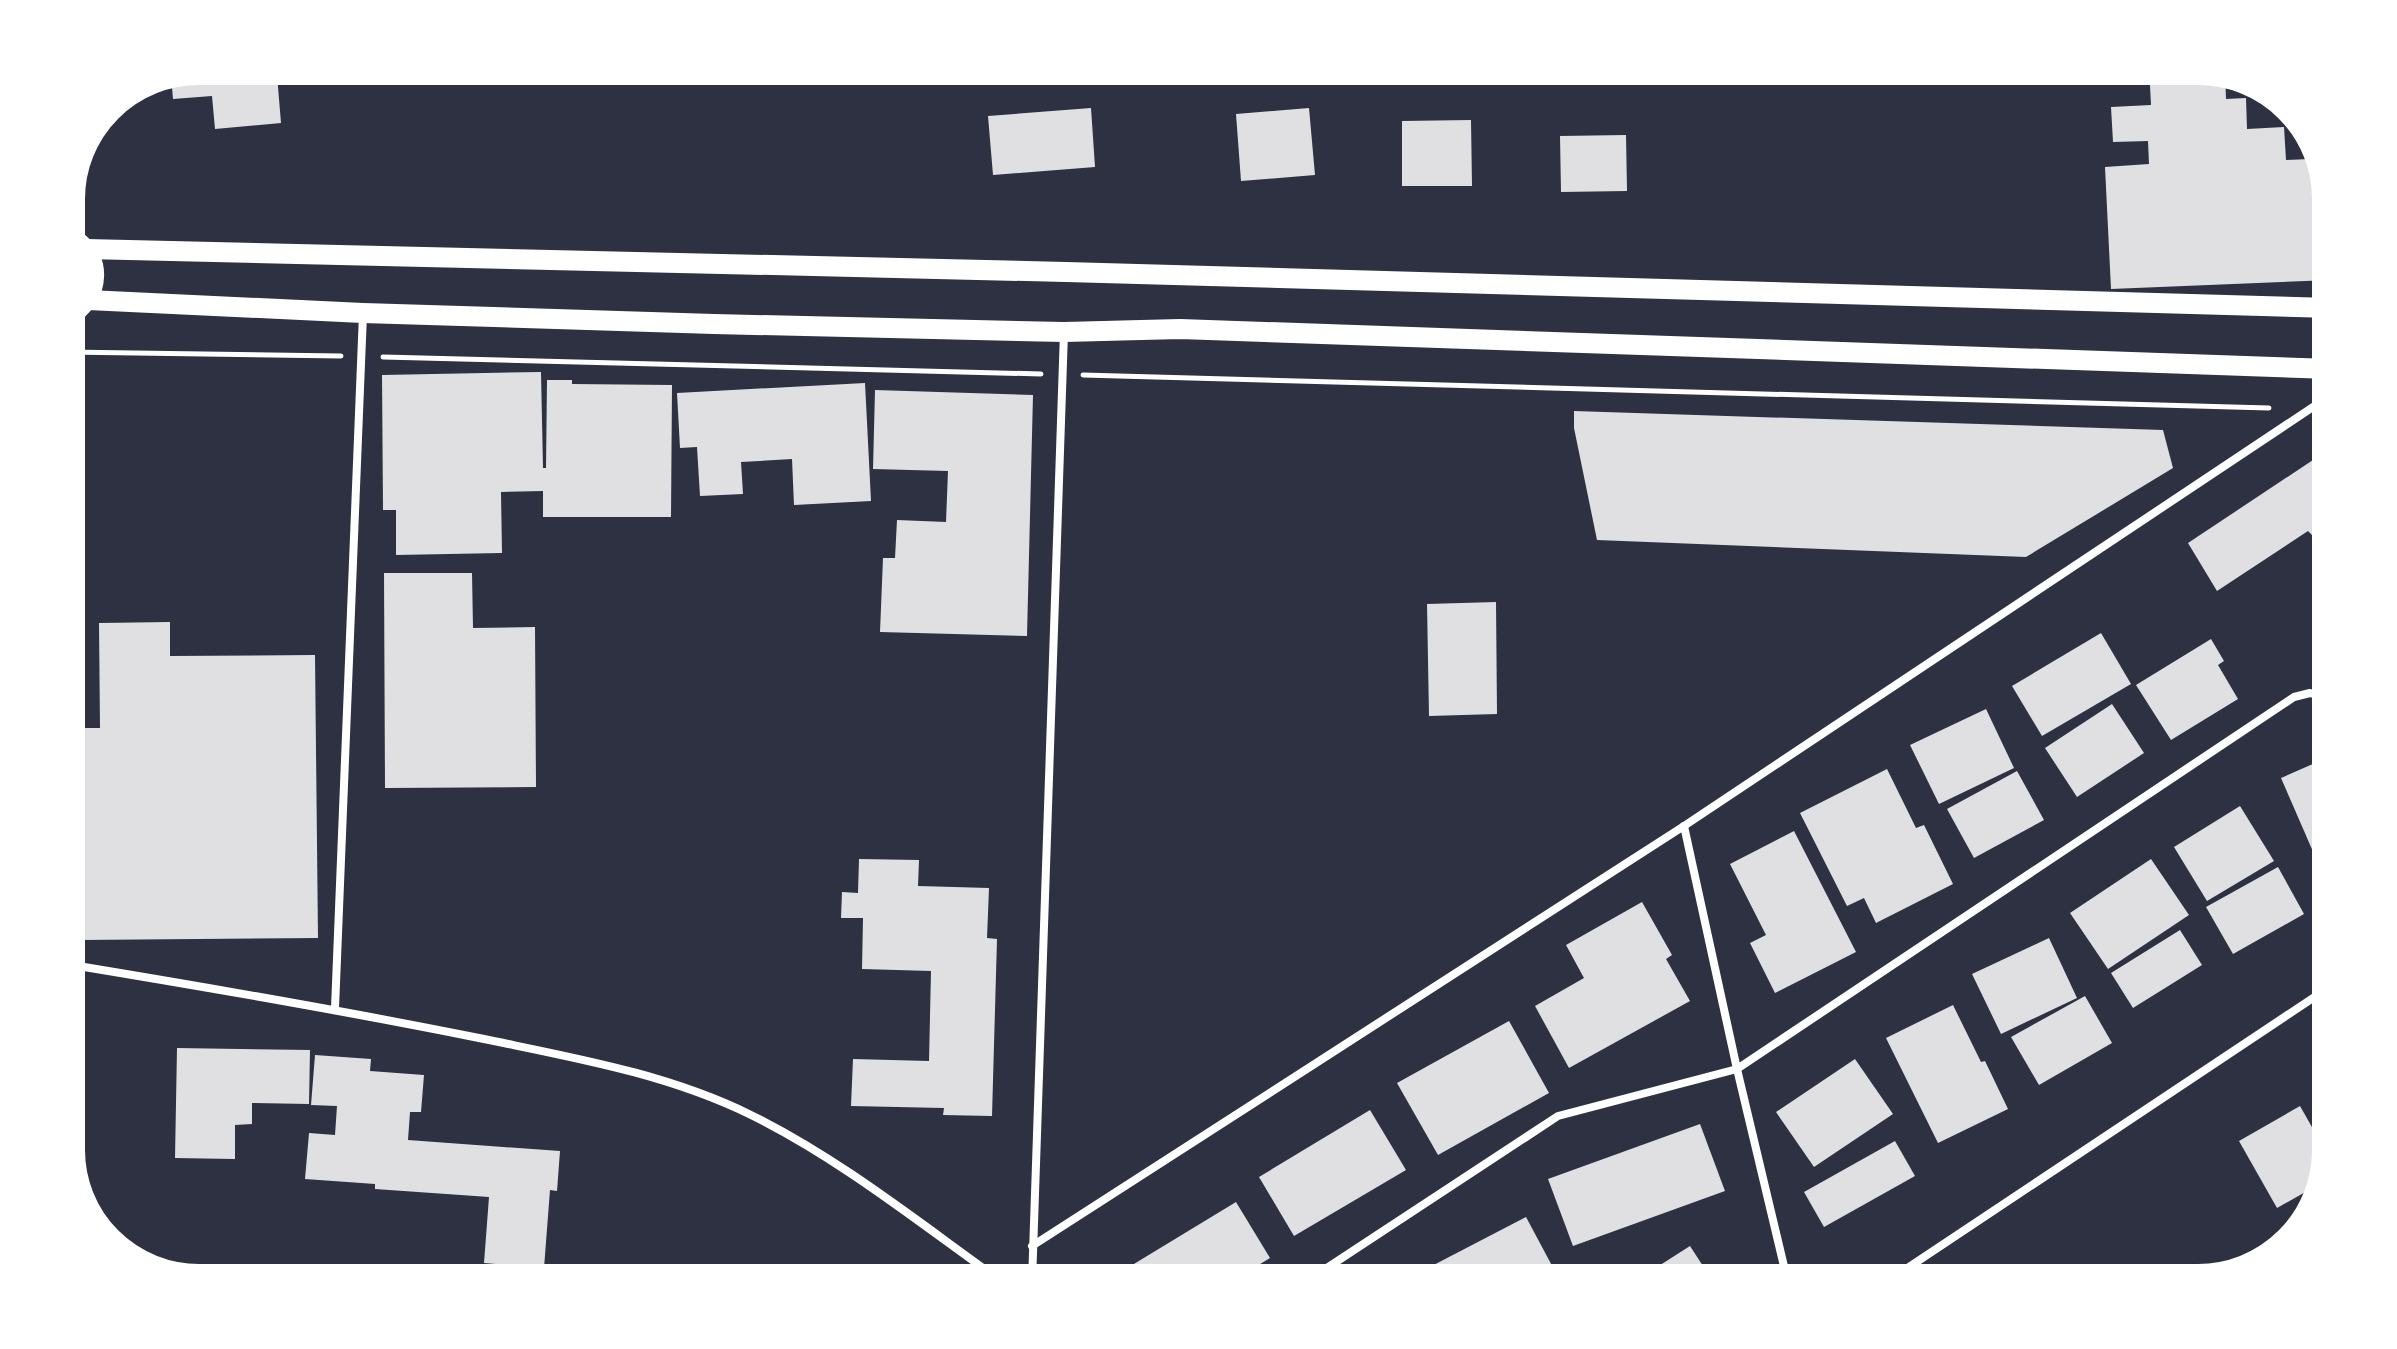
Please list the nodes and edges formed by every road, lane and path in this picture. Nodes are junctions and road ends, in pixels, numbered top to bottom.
1 (80, 245) edge
2 (86, 249) junction
3 (88, 300) junction
4 (2317, 308) edge
5 (80, 310) edge
6 (363, 313) junction
7 (1064, 332) junction
8 (80, 352) edge
9 (362, 356) junction
10 (2317, 369) edge
11 (1062, 375) junction
12 (2317, 404) edge
13 (2308, 409) junction
14 (2317, 695) edge
15 (1684, 826) junction
16 (80, 966) edge
17 (2317, 995) edge
18 (335, 1008) junction
19 (1737, 1069) junction
20 (1032, 1246) junction
21 (984, 1269) edge
22 (1032, 1269) edge
23 (1325, 1269) edge
24 (1785, 1269) edge
25 (1906, 1269) edge

1 - 2 main road
2 - 3 main road
2 - 4 main road
3 - 5 main road
3 - 6 main road
6 - 7 main road
6 - 9 street
7 - 10 main road
7 - 11 street
8 - 9 path
9 - 11 path
9 - 18 street
11 - 13 path
11 - 20 street
12 - 13 street
13 - 15 street
14 - 19 street
15 - 19 street
15 - 20 street
16 - 18 street
17 - 25 street
18 - 21 street
19 - 23 street
19 - 24 street
20 - 22 street

